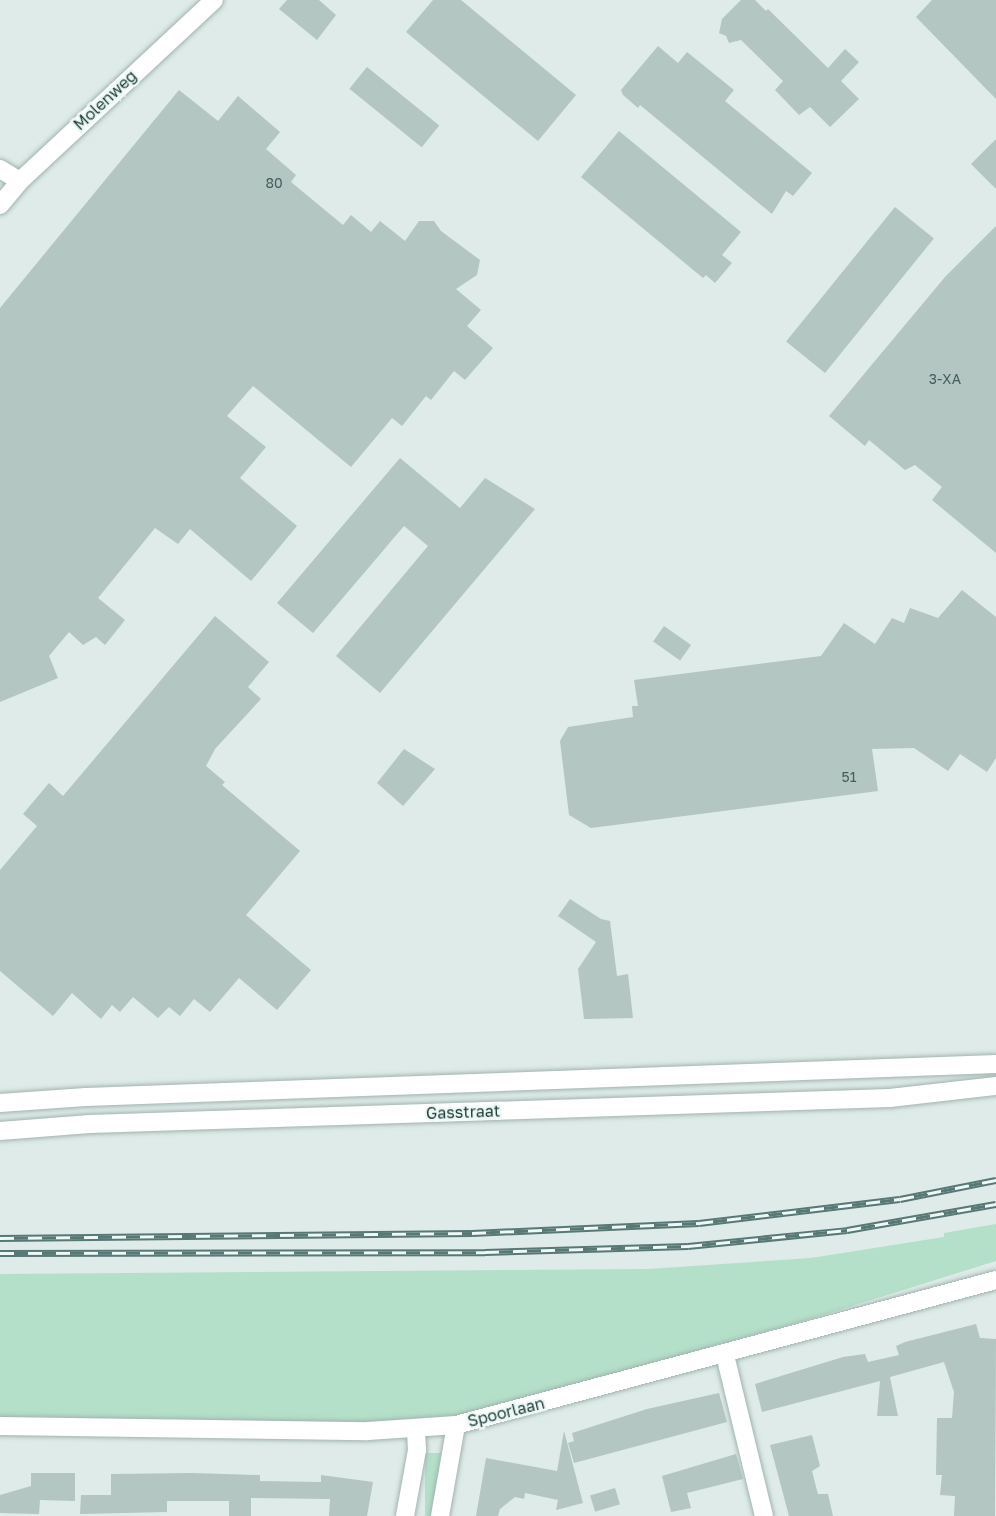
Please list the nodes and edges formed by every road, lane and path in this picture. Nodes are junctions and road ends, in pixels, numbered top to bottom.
1 (214, 0) edge
2 (0, 170) edge
3 (20, 181) junction
4 (0, 204) edge
5 (996, 1064) edge
6 (977, 1067) junction
7 (925, 1069) junction
8 (988, 1088) edge
9 (927, 1096) junction
10 (0, 1103) edge
11 (0, 1131) edge
12 (996, 1280) edge
13 (725, 1355) junction
14 (456, 1425) junction
15 (0, 1426) edge
16 (416, 1430) junction
17 (405, 1516) edge
18 (440, 1516) edge
19 (764, 1516) edge

1 - 3 street, Molenweg
2 - 3 street
3 - 4 street, Molenweg
5 - 6 street, Gasstraat
6 - 7 street, Gasstraat
6 - 8 street, Gasstraat
7 - 9 street
7 - 10 street, Gasstraat
8 - 9 street, Gasstraat
9 - 11 street, Gasstraat
12 - 13 street, Spoorlaan
13 - 14 street, Spoorlaan
13 - 19 street
14 - 16 street, Spoorlaan
14 - 18 street
15 - 16 street, Spoorlaan
16 - 17 street

